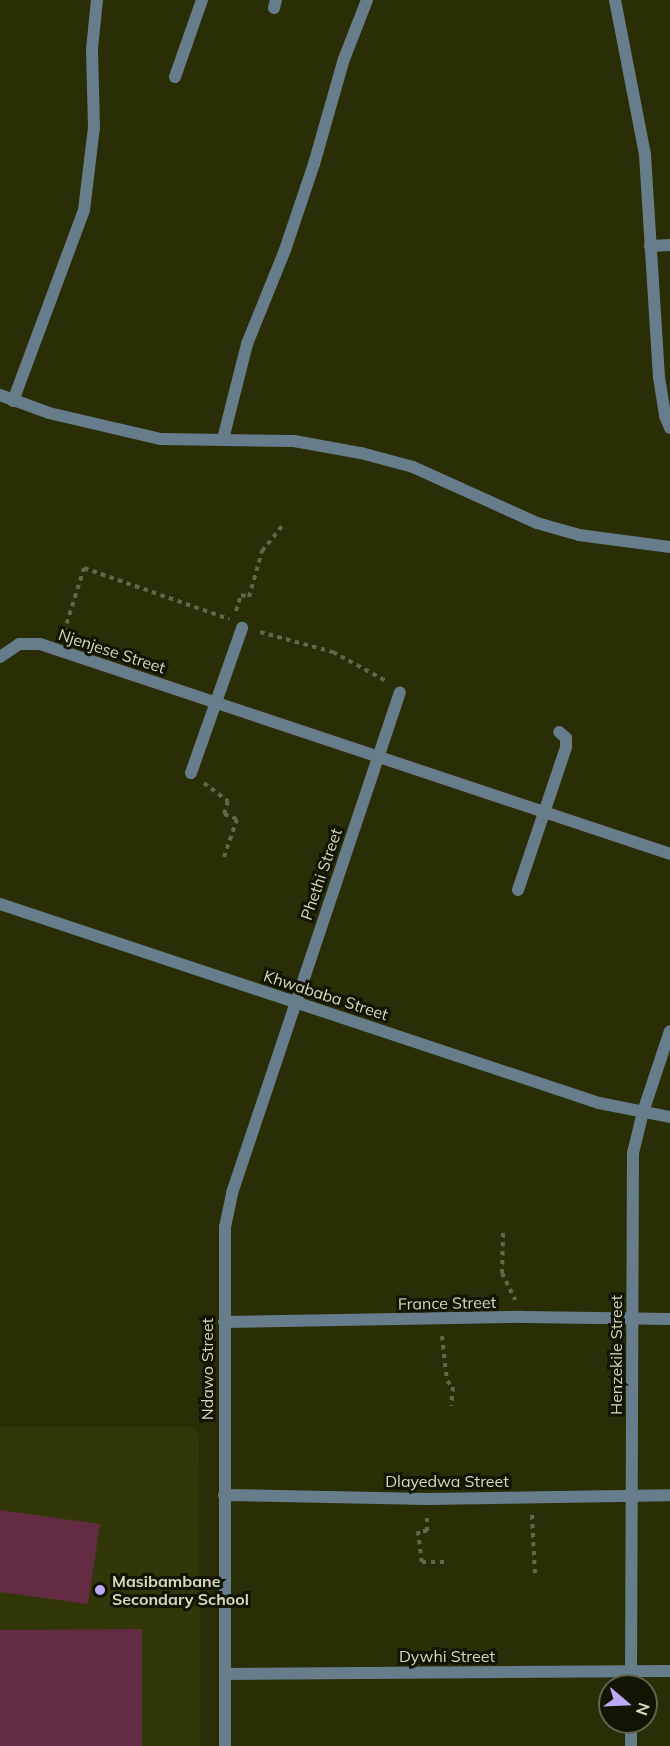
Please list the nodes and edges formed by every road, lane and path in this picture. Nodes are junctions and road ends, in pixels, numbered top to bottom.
1 (97, 0) edge
2 (202, 0) edge
3 (367, 0) edge
4 (615, 0) edge
5 (175, 78) dead end
6 (670, 245) edge
7 (650, 246) junction
8 (0, 395) edge
9 (13, 401) junction
10 (670, 428) edge
11 (223, 439) junction
12 (283, 525) dead end
13 (670, 547) edge
14 (242, 628) joint
15 (58, 650) junction
16 (0, 657) edge
17 (400, 692) joint
18 (216, 702) junction
19 (559, 732) dead end
20 (378, 756) junction
21 (192, 773) joint
22 (543, 811) junction
23 (670, 854) edge
24 (224, 857) dead end
25 (518, 890) dead end
26 (0, 904) edge
27 (296, 1003) junction
28 (670, 1030) edge
29 (643, 1112) junction
30 (670, 1117) edge
31 (503, 1233) dead end
32 (523, 1317) junction
33 (633, 1318) junction
34 (670, 1319) edge
35 (441, 1320) junction
36 (224, 1322) junction
37 (451, 1406) dead end
38 (224, 1495) junction
39 (632, 1495) junction
40 (670, 1495) edge
41 (531, 1497) junction
42 (427, 1499) junction
43 (446, 1562) dead end
44 (535, 1575) dead end
45 (631, 1671) junction
46 (670, 1671) edge
47 (225, 1674) junction
48 (225, 1746) edge

1 - 9 street
2 - 5 street
3 - 11 street
4 - 7 street
6 - 7 street
7 - 10 street
8 - 9 street
9 - 11 street
11 - 13 street
12 - 15 path
14 - 17 path
14 - 18 street
15 - 16 street, Njenjese Street
15 - 18 street, Njenjese Street
17 - 20 street
18 - 20 street, Njenjese Street
18 - 21 street
19 - 22 street
20 - 22 street, Njenjese Street
20 - 27 street, Phethi Street
21 - 24 path
22 - 23 street, Njenjese Street
22 - 25 street
26 - 27 street, Khwababa Street
27 - 29 street, Khwababa Street
27 - 36 street, Ndawo Street
28 - 29 street, Henzekile Street
29 - 30 street, Khwababa Street
29 - 33 street, Henzekile Street
31 - 32 path
32 - 33 street, France Street
32 - 35 street, France Street
33 - 34 street, France Street
33 - 39 street, Henzekile Street
35 - 36 street, France Street
35 - 37 path
36 - 38 street, Ndawo Street
38 - 42 street, Dlayedwa Street
38 - 47 street, Ndawo Street
39 - 40 street, Dlayedwa Street
39 - 41 street, Dlayedwa Street
39 - 45 street, Henzekile Street
41 - 42 street, Dlayedwa Street
41 - 44 path
42 - 43 path
45 - 46 street, Dywhi Street
45 - 47 street, Dywhi Street
47 - 48 street, Ndawo Street

